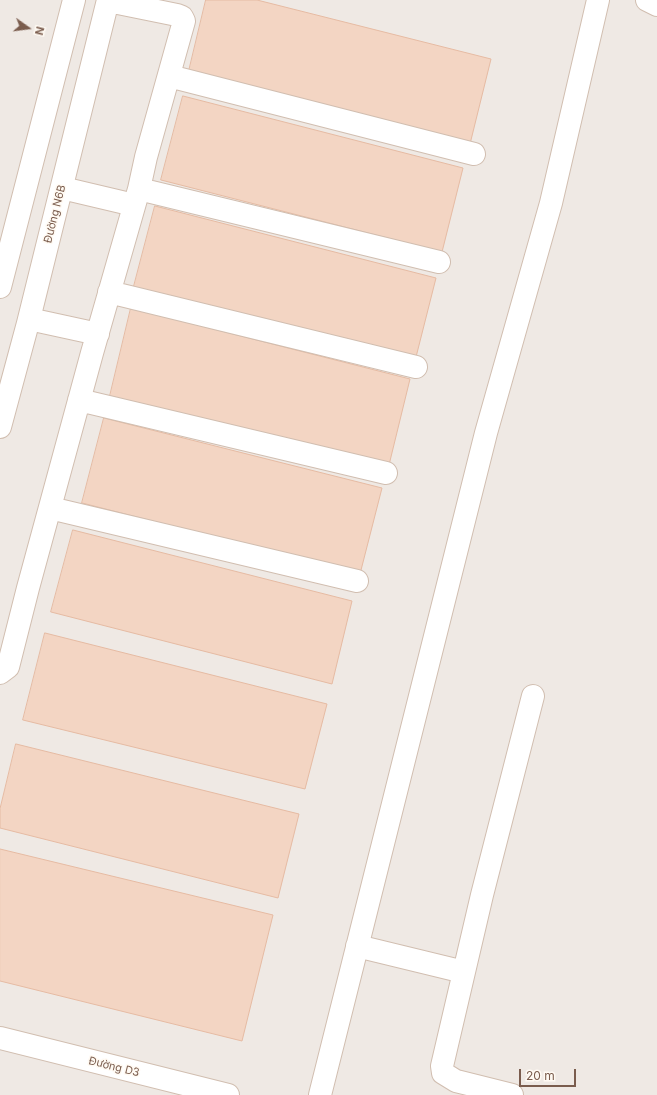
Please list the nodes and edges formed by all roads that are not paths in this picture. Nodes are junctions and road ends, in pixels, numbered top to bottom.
1 (74, 0) edge
2 (108, 0) edge
3 (598, 0) edge
4 (647, 0) edge
5 (657, 4) edge
6 (169, 76) junction
7 (474, 154) dead end
8 (62, 188) junction
9 (136, 197) junction
10 (439, 262) dead end
11 (0, 287) edge
12 (109, 292) junction
13 (29, 319) junction
14 (98, 334) junction
15 (416, 367) dead end
16 (79, 400) junction
17 (0, 427) edge
18 (386, 473) dead end
19 (50, 508) junction
20 (356, 581) dead end
21 (0, 673) edge
22 (533, 696) dead end
23 (357, 946) junction
24 (464, 972) junction
25 (0, 1038) edge
26 (228, 1095) edge
27 (320, 1095) edge
28 (512, 1095) edge

1 - 11 street
2 - 6 street
2 - 8 street, Đường N6B
3 - 23 street
4 - 5 street
6 - 7 street
6 - 9 street
8 - 9 street
8 - 13 street, Đường N6B
9 - 10 street
9 - 12 street
12 - 14 street
12 - 15 street
13 - 14 street
13 - 17 street, Đường N6B
14 - 16 street
16 - 18 street
16 - 19 street
19 - 20 street
19 - 21 street
22 - 24 street
23 - 24 street
23 - 27 street
24 - 28 street
25 - 26 street, Đường D3

